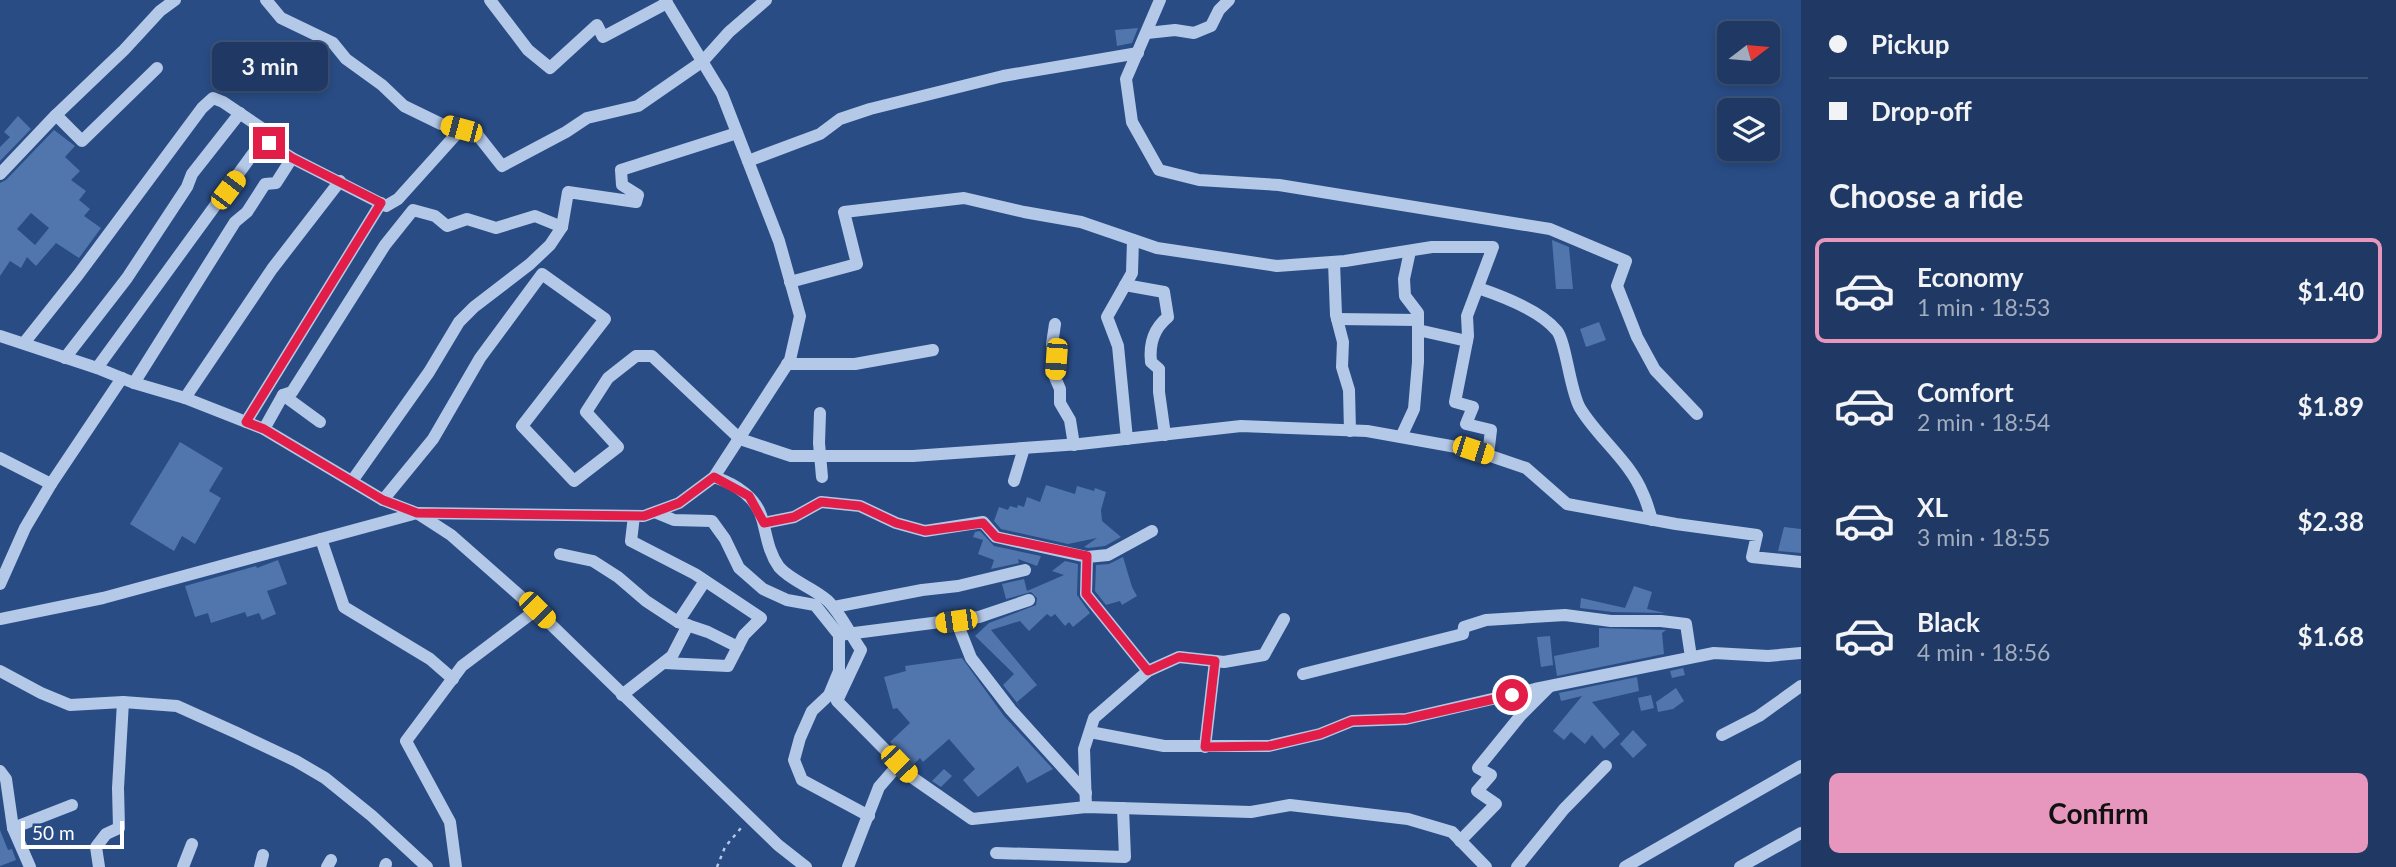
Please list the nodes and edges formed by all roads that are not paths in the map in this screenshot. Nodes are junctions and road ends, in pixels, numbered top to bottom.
1 (176, 0) edge
2 (266, 0) edge
3 (490, 0) edge
4 (766, 0) edge
5 (1160, 0) edge
6 (1229, 0) edge
7 (666, 2) edge
8 (1147, 33) junction
9 (1138, 53) junction
10 (703, 61) junction
11 (157, 68) dead end
12 (240, 113) junction
13 (56, 115) junction
14 (461, 129) junction
15 (269, 133) junction
16 (737, 133) junction
17 (292, 158) junction
18 (748, 161) junction
19 (0, 174) edge
20 (340, 181) junction
21 (381, 203) junction
22 (562, 227) junction
23 (1133, 240) junction
24 (1410, 251) junction
25 (1334, 262) junction
26 (790, 282) junction
27 (1125, 285) junction
28 (1478, 288) junction
29 (1337, 319) junction
30 (1055, 324) dead end
31 (1418, 325) junction
32 (0, 336) edge
33 (1466, 341) junction
34 (24, 344) junction
35 (933, 350) dead end
36 (65, 358) junction
37 (787, 364) junction
38 (97, 368) junction
39 (128, 381) junction
40 (282, 395) junction
41 (185, 398) junction
42 (820, 413) dead end
43 (1697, 414) dead end
44 (246, 422) junction
45 (320, 422) dead end
46 (264, 429) junction
47 (1350, 431) junction
48 (1165, 435) junction
49 (1401, 437) junction
50 (740, 439) junction
51 (1127, 439) junction
52 (1074, 444) junction
53 (1024, 448) junction
54 (1488, 455) junction
55 (820, 456) junction
56 (0, 458) edge
57 (714, 477) junction
58 (822, 477) dead end
59 (352, 481) junction
60 (1014, 481) dead end
61 (51, 484) junction
62 (383, 500) junction
63 (417, 513) junction
64 (657, 513) junction
65 (634, 516) junction
66 (1652, 520) junction
67 (764, 523) junction
68 (1152, 531) dead end
69 (321, 539) junction
70 (560, 554) dead end
71 (1087, 556) junction
72 (1801, 562) edge
73 (1025, 570) dead end
74 (705, 581) junction
75 (0, 584) edge
76 (1029, 600) dead end
77 (834, 607) junction
78 (537, 610) junction
79 (0, 619) edge
80 (1284, 619) dead end
81 (956, 621) junction
82 (683, 623) junction
83 (845, 636) junction
84 (738, 648) junction
85 (1801, 653) edge
86 (1691, 657) junction
87 (1215, 661) junction
88 (664, 663) junction
89 (0, 671) edge
90 (1148, 671) junction
91 (1303, 674) dead end
92 (453, 679) junction
93 (1550, 686) junction
94 (1801, 686) edge
95 (622, 695) junction
96 (123, 702) junction
97 (1090, 732) junction
98 (1722, 734) dead end
99 (1205, 747) junction
100 (899, 764) junction
101 (1606, 766) dead end
102 (1801, 766) edge
103 (0, 771) edge
104 (1086, 793) junction
105 (72, 805) dead end
106 (1086, 807) junction
107 (1123, 808) junction
108 (869, 816) junction
109 (13, 828) junction
110 (1801, 833) edge
111 (1460, 841) junction
112 (192, 844) dead end
113 (996, 853) dead end
114 (1481, 865) edge
115 (30, 867) edge
116 (99, 867) edge
117 (183, 867) edge
118 (427, 867) edge
119 (456, 867) edge
120 (806, 867) edge
121 (848, 867) edge
122 (1517, 867) edge
123 (1625, 867) edge
124 (1740, 867) edge

1 - 13 street
2 - 14 street
3 - 7 street
4 - 10 street
5 - 8 street
6 - 8 street
7 - 10 street
8 - 9 street
9 - 18 street
9 - 43 street
10 - 14 street
10 - 16 street
11 - 13 street
12 - 15 street
12 - 34 street
12 - 36 street
13 - 19 street
14 - 21 street
15 - 17 street
15 - 38 street
16 - 18 street
16 - 22 street
17 - 20 street
17 - 39 street
18 - 26 street
20 - 21 street
20 - 41 street
21 - 44 street
22 - 40 street
22 - 59 street
23 - 25 street
23 - 26 street
23 - 27 street
24 - 25 street
24 - 28 street
24 - 31 street
25 - 29 street
26 - 37 street
27 - 48 street
27 - 51 street
28 - 33 street
28 - 66 street
29 - 31 street
29 - 47 street
30 - 52 street
31 - 33 street
31 - 49 street
32 - 34 street
33 - 54 street
34 - 36 street
35 - 37 street
36 - 38 street
37 - 50 street
38 - 39 street
39 - 41 street
39 - 61 street
40 - 45 street
40 - 46 street
41 - 44 street
42 - 55 street
44 - 46 street
46 - 59 street
47 - 48 street
47 - 49 street
48 - 51 street
49 - 54 street
50 - 55 street
50 - 57 street
50 - 62 street
51 - 52 street
52 - 53 street
53 - 55 street
53 - 60 street
54 - 66 street
55 - 58 street
56 - 61 street
57 - 64 street
57 - 67 street
59 - 62 street
61 - 75 street
62 - 63 street
63 - 65 street
63 - 69 street
63 - 78 street
64 - 65 street
64 - 83 street
65 - 74 street
66 - 72 street
67 - 71 street
67 - 77 street
68 - 71 street
69 - 79 street
69 - 92 street
70 - 82 street
71 - 90 street
73 - 77 street
74 - 82 street
74 - 84 street
76 - 81 street
77 - 83 street
78 - 92 street
78 - 95 street
80 - 87 street
81 - 83 street
81 - 104 street
82 - 84 street
82 - 88 street
83 - 100 street
83 - 108 street
84 - 88 street
85 - 86 street
86 - 91 street
86 - 93 street
87 - 90 street
87 - 99 street
88 - 95 street
89 - 96 street
90 - 97 street
92 - 119 street
93 - 99 street
93 - 111 street
94 - 98 street
95 - 120 street
96 - 116 street
96 - 118 street
97 - 99 street
97 - 104 street
100 - 106 street
100 - 108 street
101 - 122 street
102 - 123 street
103 - 109 street
104 - 106 street
105 - 109 street
106 - 107 street
107 - 111 street
107 - 113 street
108 - 121 street
109 - 115 street
110 - 124 street
111 - 114 street
112 - 117 street

